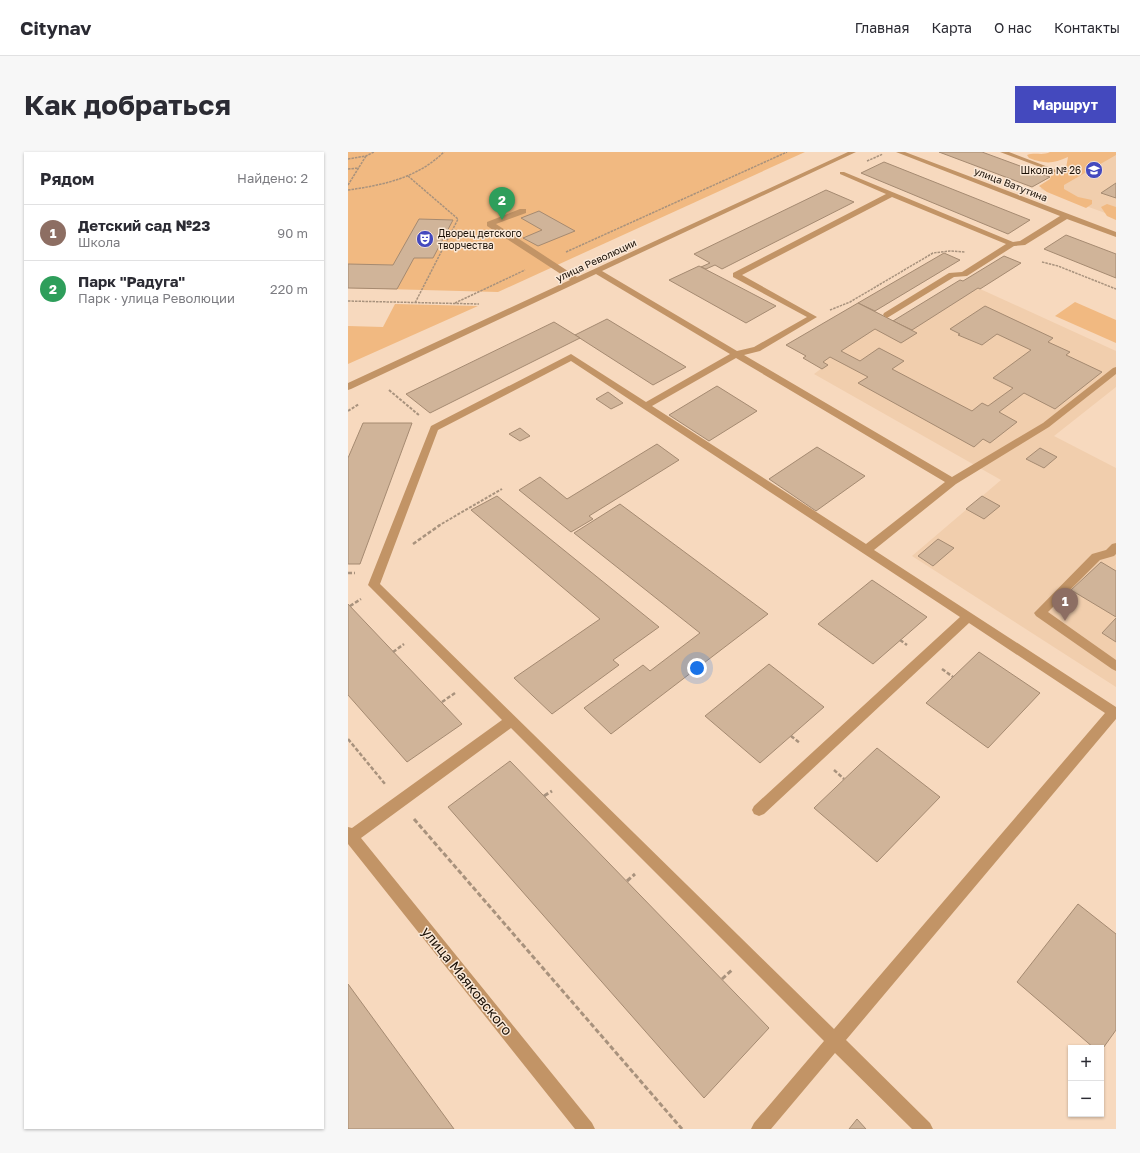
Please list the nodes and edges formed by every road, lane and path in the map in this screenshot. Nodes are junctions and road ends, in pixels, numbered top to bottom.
1 (374, 152) edge
2 (444, 152) edge
3 (787, 152) edge
4 (853, 152) edge
5 (899, 152) edge
6 (1003, 152) edge
7 (366, 156) junction
8 (348, 159) edge
9 (359, 168) junction
10 (348, 170) edge
11 (842, 173) dead end
12 (1062, 173) dead end
13 (408, 176) junction
14 (348, 185) edge
15 (348, 190) edge
16 (892, 194) junction
17 (523, 211) dead end
18 (1066, 216) junction
19 (1116, 235) edge
20 (1012, 244) junction
21 (970, 252) dead end
22 (546, 260) junction
23 (1042, 262) dead end
24 (596, 271) junction
25 (576, 280) junction
26 (1116, 289) edge
27 (348, 301) edge
28 (415, 303) junction
29 (455, 304) junction
30 (481, 304) dead end
31 (887, 315) dead end
32 (813, 317) junction
33 (736, 354) junction
34 (1116, 370) edge
35 (348, 387) edge
36 (389, 390) dead end
37 (645, 406) junction
38 (434, 428) junction
39 (952, 482) junction
40 (502, 489) dead end
41 (1116, 547) edge
42 (866, 550) junction
43 (383, 562) junction
44 (968, 617) junction
45 (1116, 666) edge
46 (1115, 713) edge
47 (511, 721) junction
48 (348, 739) edge
49 (400, 802) junction
50 (759, 810) dead end
51 (350, 835) edge
52 (834, 1041) junction
53 (586, 1129) edge
54 (682, 1129) edge
55 (760, 1129) edge
56 (924, 1129) edge

1 - 7 path
2 - 13 path
3 - 22 path
4 - 24 street, улица Революции
5 - 18 street, улица Ватутина
6 - 12 street
7 - 8 path
7 - 9 path
9 - 10 path
9 - 14 path
11 - 16 street
13 - 15 path
13 - 28 path
16 - 20 street
16 - 32 street
17 - 22 street
18 - 19 street, улица Ватутина
18 - 20 street
20 - 31 street
21 - 32 path
22 - 25 street
22 - 29 path
23 - 26 path
24 - 25 street, улица Революции
24 - 33 street
25 - 35 street, улица Революции
27 - 28 path
28 - 29 path
29 - 30 path
32 - 33 street
33 - 37 street
33 - 39 street
34 - 39 street
36 - 38 path
37 - 38 street
37 - 42 street
38 - 43 street
39 - 42 street
40 - 43 path
41 - 45 street
42 - 44 street
43 - 47 street
44 - 46 street
44 - 50 street
46 - 52 street
47 - 49 street
47 - 52 street
48 - 49 path
49 - 51 street
49 - 54 path
51 - 53 street, улица Маяковского
52 - 55 street
52 - 56 street

